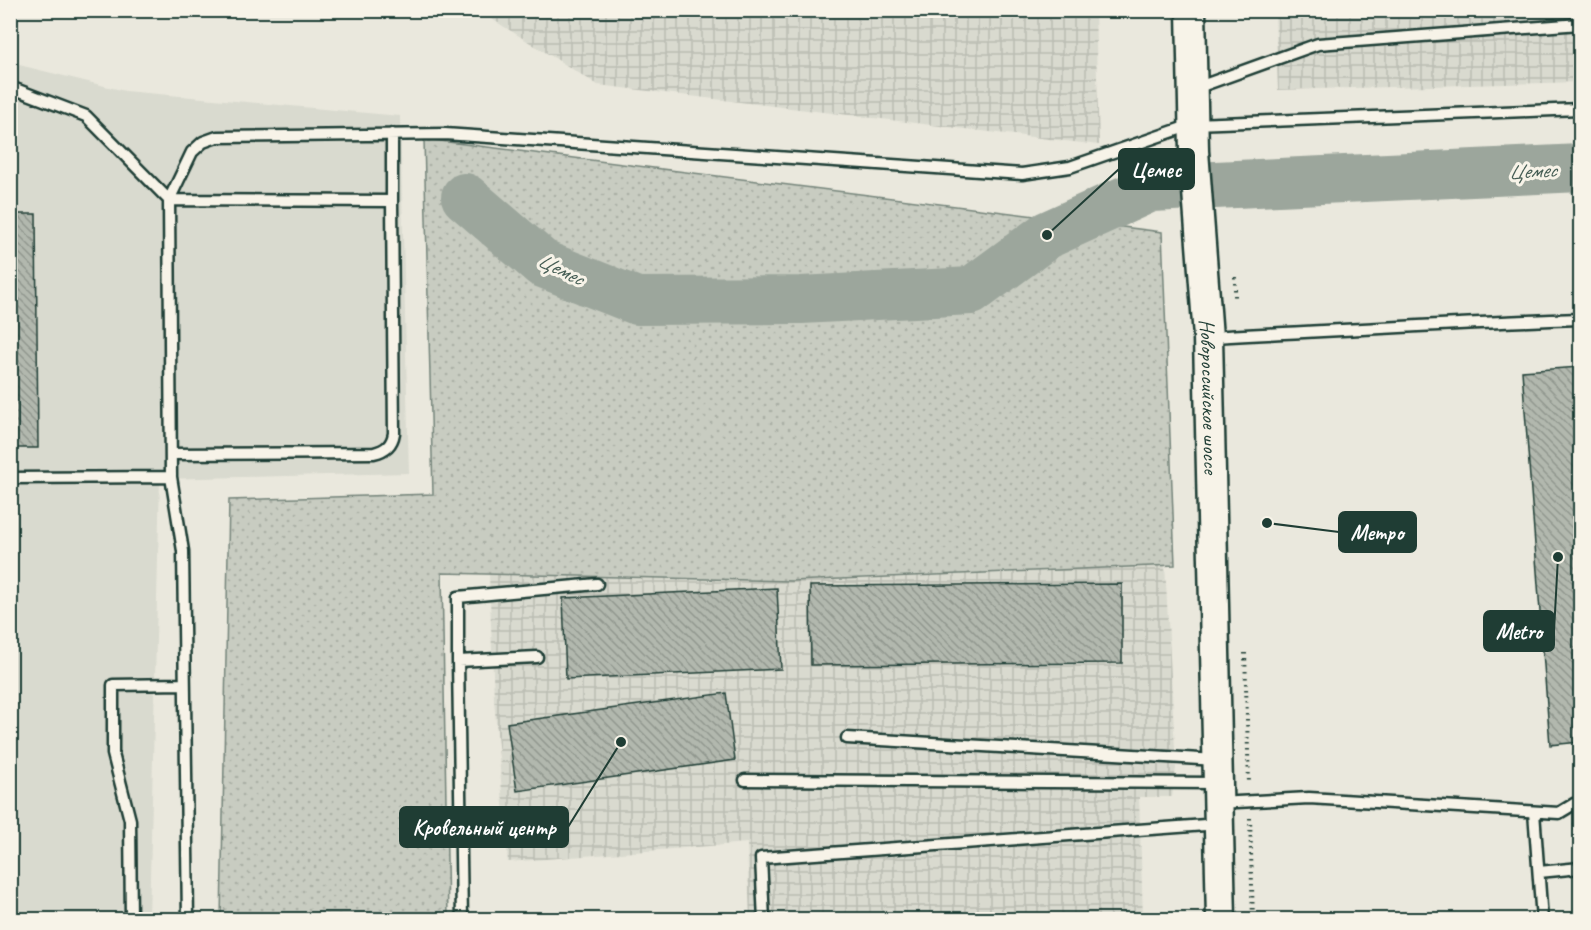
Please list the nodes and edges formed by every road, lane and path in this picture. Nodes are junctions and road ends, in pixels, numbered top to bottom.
1 (1191, 10) edge
2 (1581, 24) edge
3 (10, 87) edge
4 (1193, 89) junction
5 (1581, 109) edge
6 (392, 134) junction
7 (1194, 137) junction
8 (169, 200) junction
9 (392, 201) junction
10 (1581, 319) edge
11 (1208, 337) junction
12 (171, 454) junction
13 (171, 477) junction
14 (10, 478) edge
15 (597, 584) dead end
16 (537, 657) dead end
17 (458, 661) junction
18 (184, 684) junction
19 (847, 738) dead end
20 (745, 780) dead end
21 (1218, 792) junction
22 (1581, 803) edge
23 (1534, 812) junction
24 (1581, 868) edge
25 (1539, 872) junction
26 (131, 920) edge
27 (188, 920) edge
28 (462, 920) edge
29 (764, 920) edge
30 (1221, 920) edge
31 (1542, 920) edge

1 - 4 main road, Новороссийское шоссе
2 - 4 lane
3 - 8 lane
4 - 7 main road, Новороссийское шоссе
5 - 7 lane
6 - 7 lane
6 - 8 lane
6 - 9 lane
7 - 11 main road, Новороссийское шоссе
8 - 9 lane
8 - 12 lane
9 - 12 lane
10 - 11 lane
11 - 21 main road, Новороссийское шоссе
12 - 13 lane
13 - 14 lane
13 - 18 lane
15 - 17 lane
16 - 17 lane
17 - 28 lane
18 - 26 lane
18 - 27 lane
19 - 21 lane
20 - 21 lane
21 - 23 lane
21 - 29 lane
21 - 30 main road, Новороссийское шоссе
22 - 23 lane
23 - 25 lane
24 - 25 lane
25 - 31 lane

